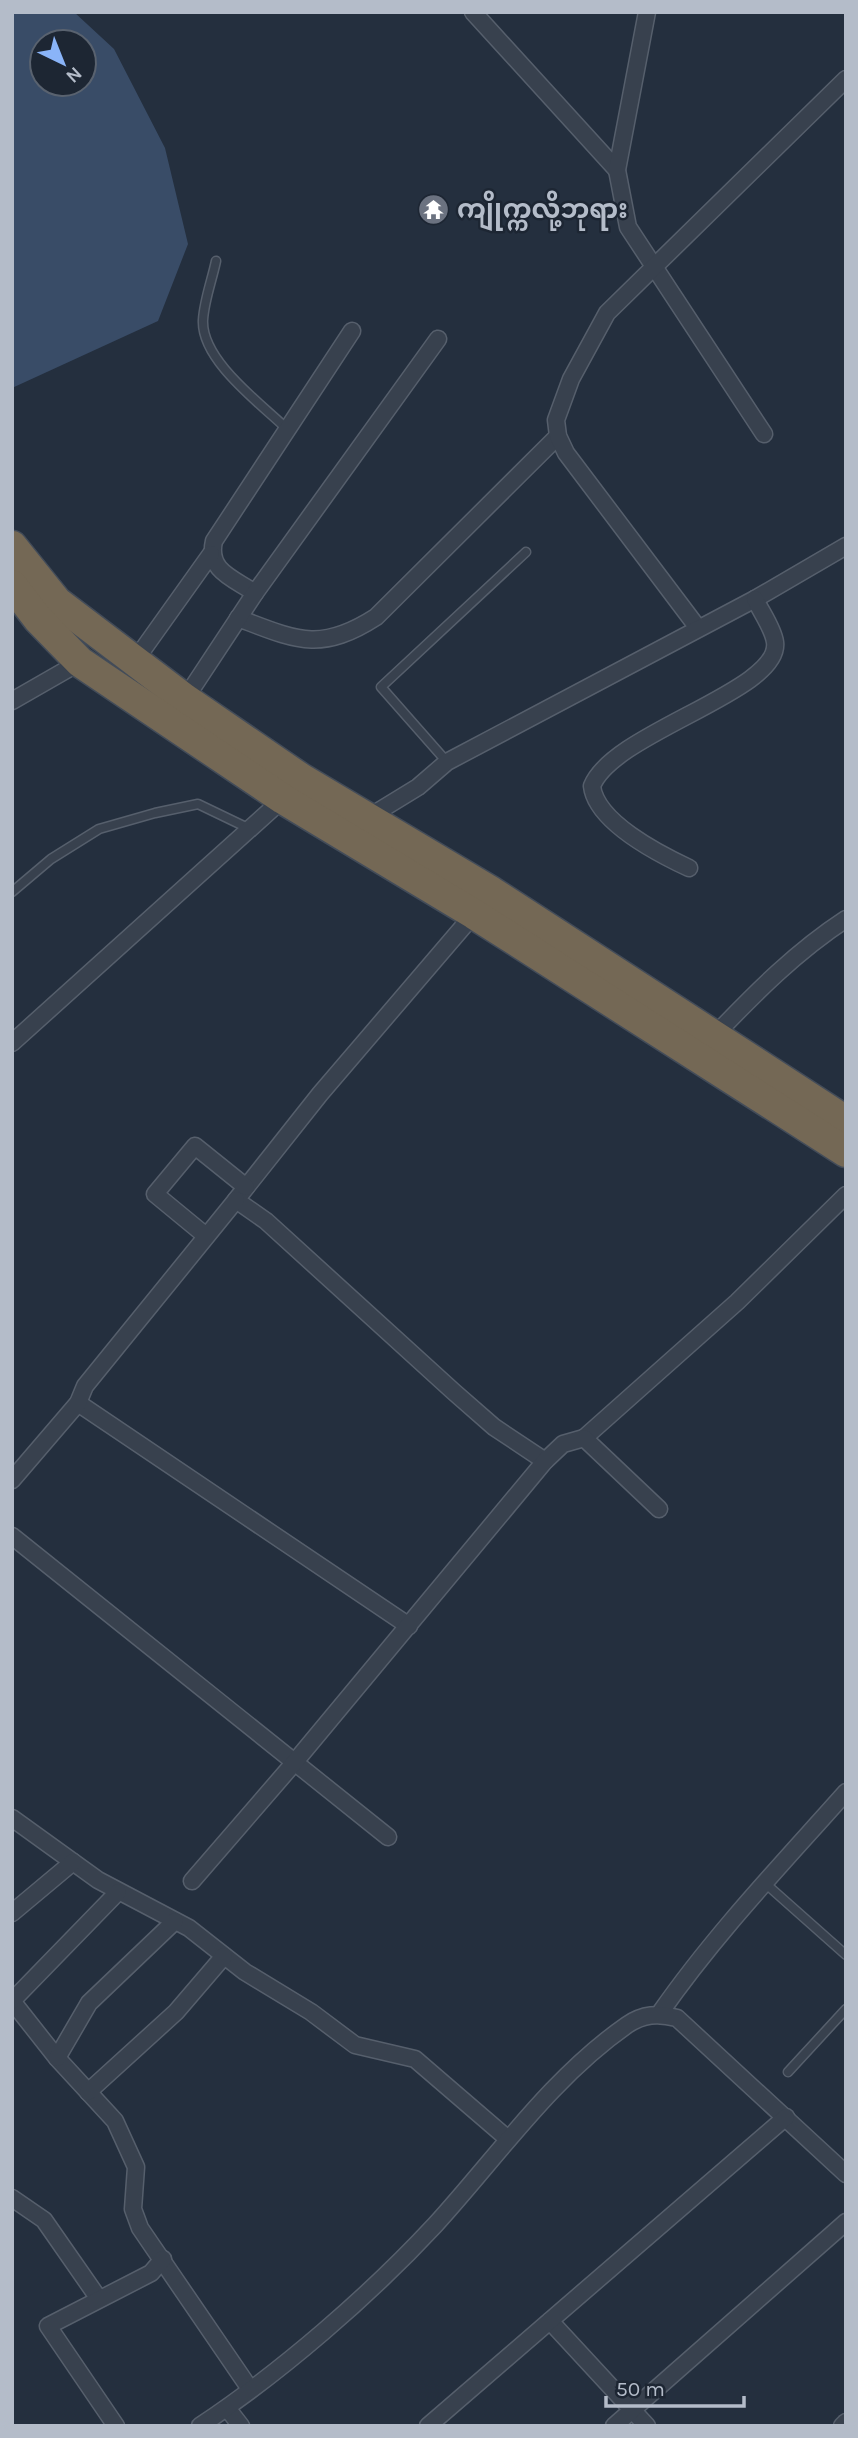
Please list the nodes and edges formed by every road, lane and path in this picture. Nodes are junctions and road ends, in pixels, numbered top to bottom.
1 (473, 12) edge
2 (648, 12) edge
3 (846, 79) edge
4 (617, 170) junction
5 (216, 261) dead end
6 (654, 269) junction
7 (352, 331) dead end
8 (438, 340) dead end
9 (287, 429) junction
10 (764, 435) dead end
11 (558, 436) junction
12 (12, 546) edge
13 (846, 546) edge
14 (526, 552) dead end
15 (211, 554) junction
16 (12, 585) edge
17 (255, 593) junction
18 (755, 599) junction
19 (238, 618) junction
20 (698, 628) junction
21 (80, 662) junction
22 (134, 662) junction
23 (185, 699) junction
24 (12, 701) edge
25 (447, 762) junction
26 (283, 799) junction
27 (369, 817) junction
28 (250, 829) junction
29 (689, 868) dead end
30 (12, 892) edge
31 (474, 914) junction
32 (846, 919) edge
33 (716, 1034) junction
34 (12, 1043) edge
35 (846, 1121) edge
36 (846, 1152) edge
37 (241, 1193) junction
38 (846, 1195) edge
39 (206, 1236) junction
40 (78, 1403) junction
41 (584, 1438) junction
42 (545, 1461) junction
43 (12, 1480) edge
44 (659, 1509) dead end
45 (12, 1536) edge
46 (409, 1626) junction
47 (295, 1763) junction
48 (846, 1792) edge
49 (12, 1818) edge
50 (388, 1837) dead end
51 (73, 1862) junction
52 (192, 1881) dead end
53 (766, 1884) junction
54 (118, 1892) junction
55 (12, 1913) edge
56 (175, 1921) junction
57 (846, 1955) edge
58 (224, 1956) junction
59 (12, 2001) edge
60 (846, 2009) edge
61 (660, 2013) junction
62 (20, 2027) edge
63 (57, 2058) junction
64 (788, 2072) dead end
65 (88, 2092) junction
66 (786, 2117) junction
67 (508, 2139) junction
68 (846, 2174) edge
69 (12, 2198) edge
70 (846, 2222) edge
71 (163, 2259) junction
72 (99, 2299) junction
73 (550, 2321) junction
74 (250, 2389) junction
75 (227, 2408) junction
76 (633, 2410) junction
77 (846, 2422) edge
78 (116, 2426) edge
79 (200, 2426) edge
80 (242, 2426) edge
81 (428, 2426) edge
82 (614, 2426) edge
83 (647, 2426) edge
84 (842, 2426) edge

1 - 4 street
2 - 4 street
3 - 6 street
4 - 6 street
5 - 9 lane
6 - 10 street
6 - 11 street
7 - 9 street
8 - 17 street
9 - 15 street
11 - 19 street
11 - 20 street
12 - 22 highway
13 - 18 street
14 - 25 lane
15 - 17 street
15 - 22 street
16 - 21 highway
17 - 19 street
18 - 20 street
18 - 29 street
19 - 23 street
20 - 25 street
21 - 24 street
21 - 26 highway
22 - 23 highway
23 - 27 highway
25 - 27 street
26 - 28 street
26 - 31 highway
27 - 33 highway
28 - 30 lane
28 - 34 street
31 - 36 highway
31 - 37 street
32 - 33 street
33 - 35 highway
37 - 39 street
37 - 39 street
37 - 42 street
38 - 41 street
39 - 40 street
40 - 43 street
40 - 46 street
41 - 42 street
41 - 44 street
42 - 46 street
45 - 47 street
46 - 47 street
47 - 50 street
47 - 52 street
48 - 53 street
49 - 51 street
51 - 54 street
51 - 55 street
53 - 57 lane
53 - 61 street
54 - 56 street
54 - 59 street
56 - 58 street
56 - 63 street
58 - 65 street
58 - 67 street
59 - 62 street
60 - 64 lane
61 - 66 street
61 - 67 street
62 - 63 street
63 - 65 street
65 - 71 street
66 - 68 street
66 - 73 street
67 - 74 street
69 - 72 street
70 - 76 street
71 - 72 street
71 - 74 street
72 - 78 street
73 - 76 street
73 - 81 street
74 - 75 street
75 - 79 street
75 - 80 street
76 - 82 street
76 - 83 street
77 - 84 street

